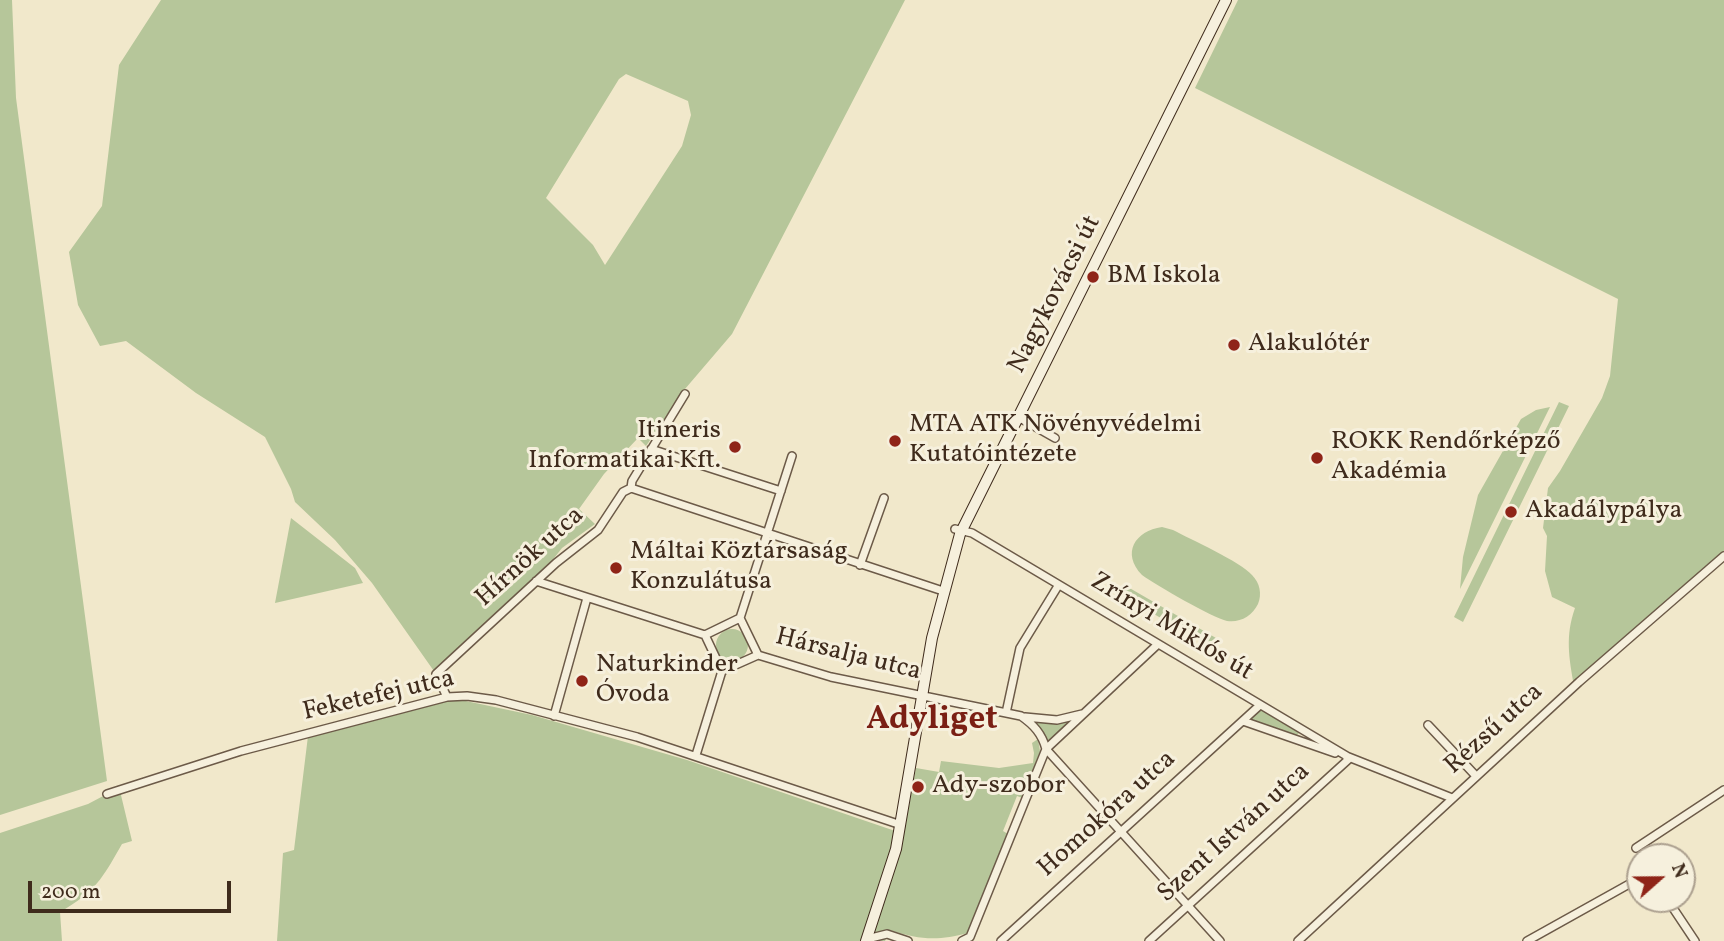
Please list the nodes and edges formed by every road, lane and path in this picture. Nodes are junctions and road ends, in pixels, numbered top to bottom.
1 (1226, 0) edge
2 (685, 394) dead end
3 (1018, 417) junction
4 (1055, 438) dead end
5 (651, 449) junction
6 (792, 456) dead end
7 (631, 488) junction
8 (781, 491) junction
9 (884, 498) dead end
10 (963, 531) junction
11 (768, 534) junction
12 (1724, 556) edge
13 (860, 565) junction
14 (536, 581) junction
15 (1058, 586) junction
16 (943, 591) junction
17 (587, 598) junction
18 (740, 618) junction
19 (705, 635) junction
20 (1157, 645) junction
21 (758, 655) junction
22 (723, 671) junction
23 (447, 697) junction
24 (924, 697) junction
25 (1260, 705) junction
26 (1085, 712) junction
27 (1006, 713) junction
28 (554, 716) junction
29 (1021, 716) junction
30 (1243, 720) junction
31 (1428, 725) dead end
32 (1046, 750) junction
33 (696, 755) junction
34 (1350, 758) junction
35 (1476, 776) junction
36 (1724, 790) edge
37 (107, 794) dead end
38 (1452, 798) junction
39 (901, 825) junction
40 (1121, 831) junction
41 (1644, 843) edge
42 (1626, 886) edge
43 (1188, 905) junction
44 (1676, 913) edge
45 (972, 939) edge
46 (866, 940) edge
47 (908, 941) edge
48 (962, 941) edge
49 (1001, 941) edge
50 (1149, 941) edge
51 (1220, 941) edge
52 (1298, 941) edge
53 (1527, 941) edge
54 (1695, 941) edge

1 - 3 street, Nagykovácsi út
2 - 5 street, Hírnök utca
3 - 4 street
3 - 10 street, Nagykovácsi út
5 - 7 street, Hírnök utca
5 - 8 street
6 - 8 street
7 - 11 street
7 - 14 street, Hírnök utca
8 - 11 street
9 - 13 street
10 - 15 street, Zrínyi Miklós út
10 - 16 street, Nagykovácsi út
11 - 13 street
11 - 18 street
12 - 35 street, Rézsű utca
13 - 16 street
14 - 17 street
14 - 23 street, Hírnök utca
15 - 20 street, Zrínyi Miklós út
15 - 27 street
16 - 24 street, Nagykovácsi út
17 - 19 street
17 - 28 street
18 - 19 street
18 - 21 street
19 - 22 street
20 - 25 street, Zrínyi Miklós út
20 - 26 street
21 - 22 street
21 - 24 street, Hársalja utca
22 - 33 street
23 - 28 street, Feketefej utca
23 - 37 street, Feketefej utca
24 - 27 street, Hársalja utca
24 - 39 street, Nagykovácsi út
25 - 30 street, Homokóra utca
25 - 34 street, Zrínyi Miklós út
26 - 29 street, Hársalja utca
26 - 32 street
27 - 29 street, Hársalja utca
28 - 33 street, Feketefej utca
29 - 32 street
30 - 34 street, Zrínyi Miklós út
30 - 40 street, Homokóra utca
31 - 35 street
32 - 40 street
32 - 45 street
33 - 39 street, Feketefej utca
34 - 38 street, Zrínyi Miklós út
34 - 43 street, Szent István utca
35 - 38 street, Rézsű utca
36 - 41 street
38 - 52 street, Rézsű utca
39 - 46 street, Nagykovácsi út
40 - 43 street
40 - 49 street, Homokóra utca
42 - 53 street
43 - 50 street, Szent István utca
43 - 51 street
44 - 54 street
45 - 48 street
46 - 47 street

